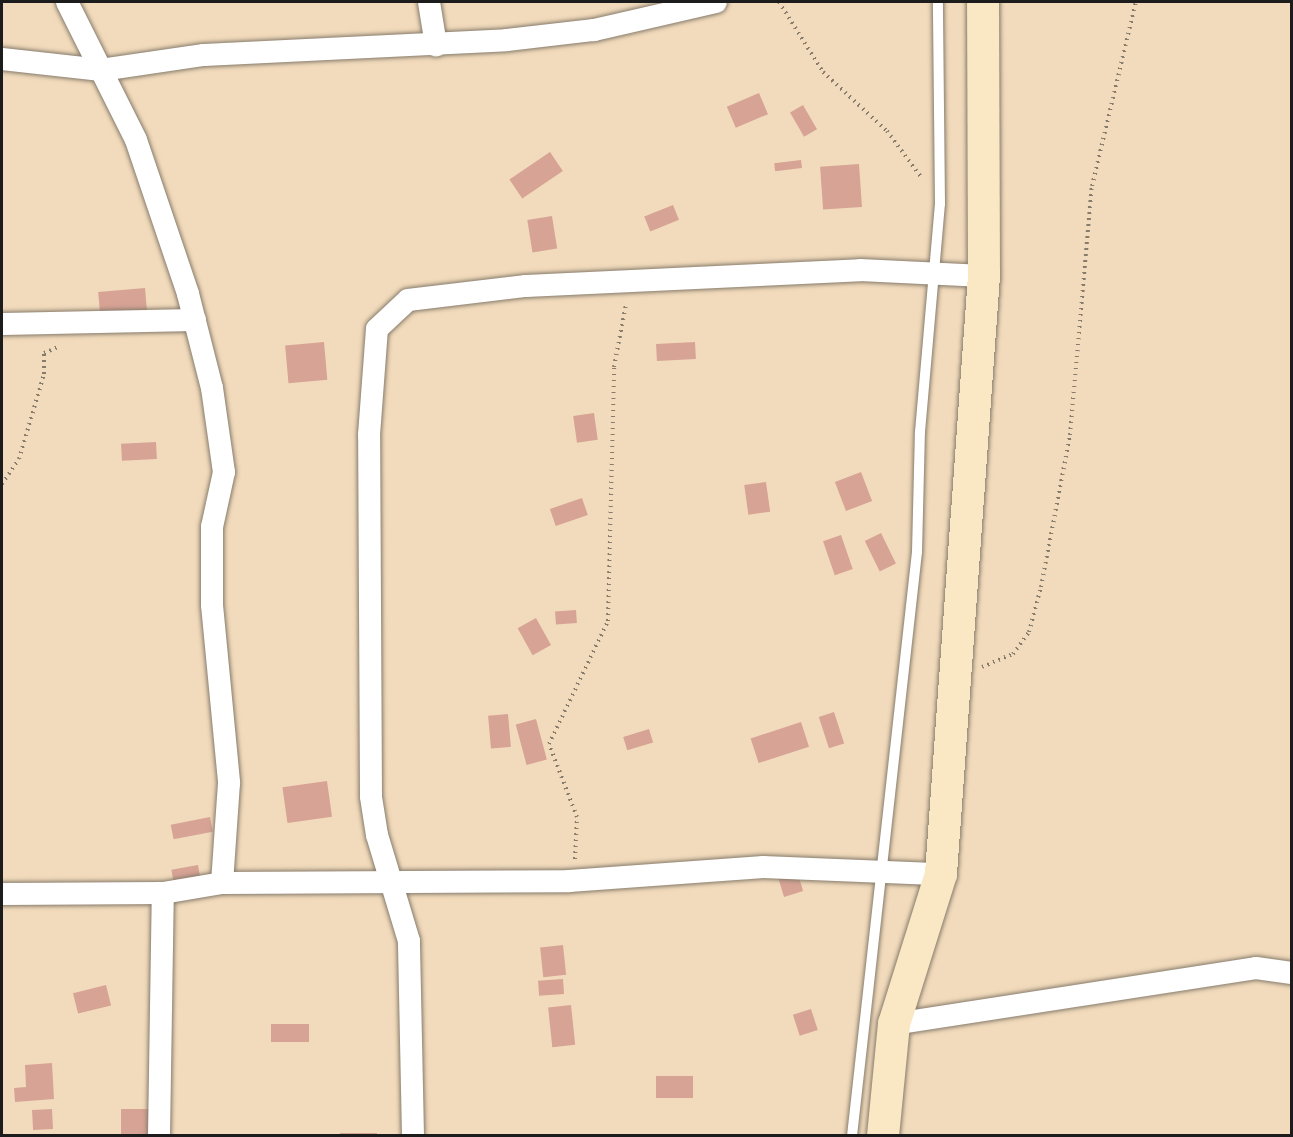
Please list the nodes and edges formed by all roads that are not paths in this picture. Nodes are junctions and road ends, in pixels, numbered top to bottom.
1 (67, 2) edge
2 (429, 2) edge
3 (716, 2) edge
4 (938, 2) edge
5 (983, 2) edge
6 (436, 45) junction
7 (2, 59) edge
8 (102, 70) junction
9 (936, 271) junction
10 (984, 276) junction
11 (195, 320) junction
12 (2, 324) edge
13 (883, 870) junction
14 (941, 874) junction
15 (391, 880) junction
16 (222, 883) junction
17 (163, 893) junction
18 (2, 894) edge
19 (1292, 973) edge
20 (894, 1024) junction
21 (159, 1136) edge
22 (413, 1136) edge
23 (852, 1136) edge
24 (883, 1136) edge

1 - 8 street
2 - 6 street
3 - 6 street
4 - 9 lane
5 - 10 main road
6 - 8 street
7 - 8 street
8 - 11 street
9 - 10 street
9 - 13 lane
9 - 15 street
10 - 14 main road
11 - 12 street
11 - 16 street
13 - 14 street
13 - 15 street
13 - 23 lane
14 - 20 main road
15 - 16 street
15 - 22 street
16 - 17 street
17 - 18 street
17 - 21 street
19 - 20 street
20 - 24 main road

